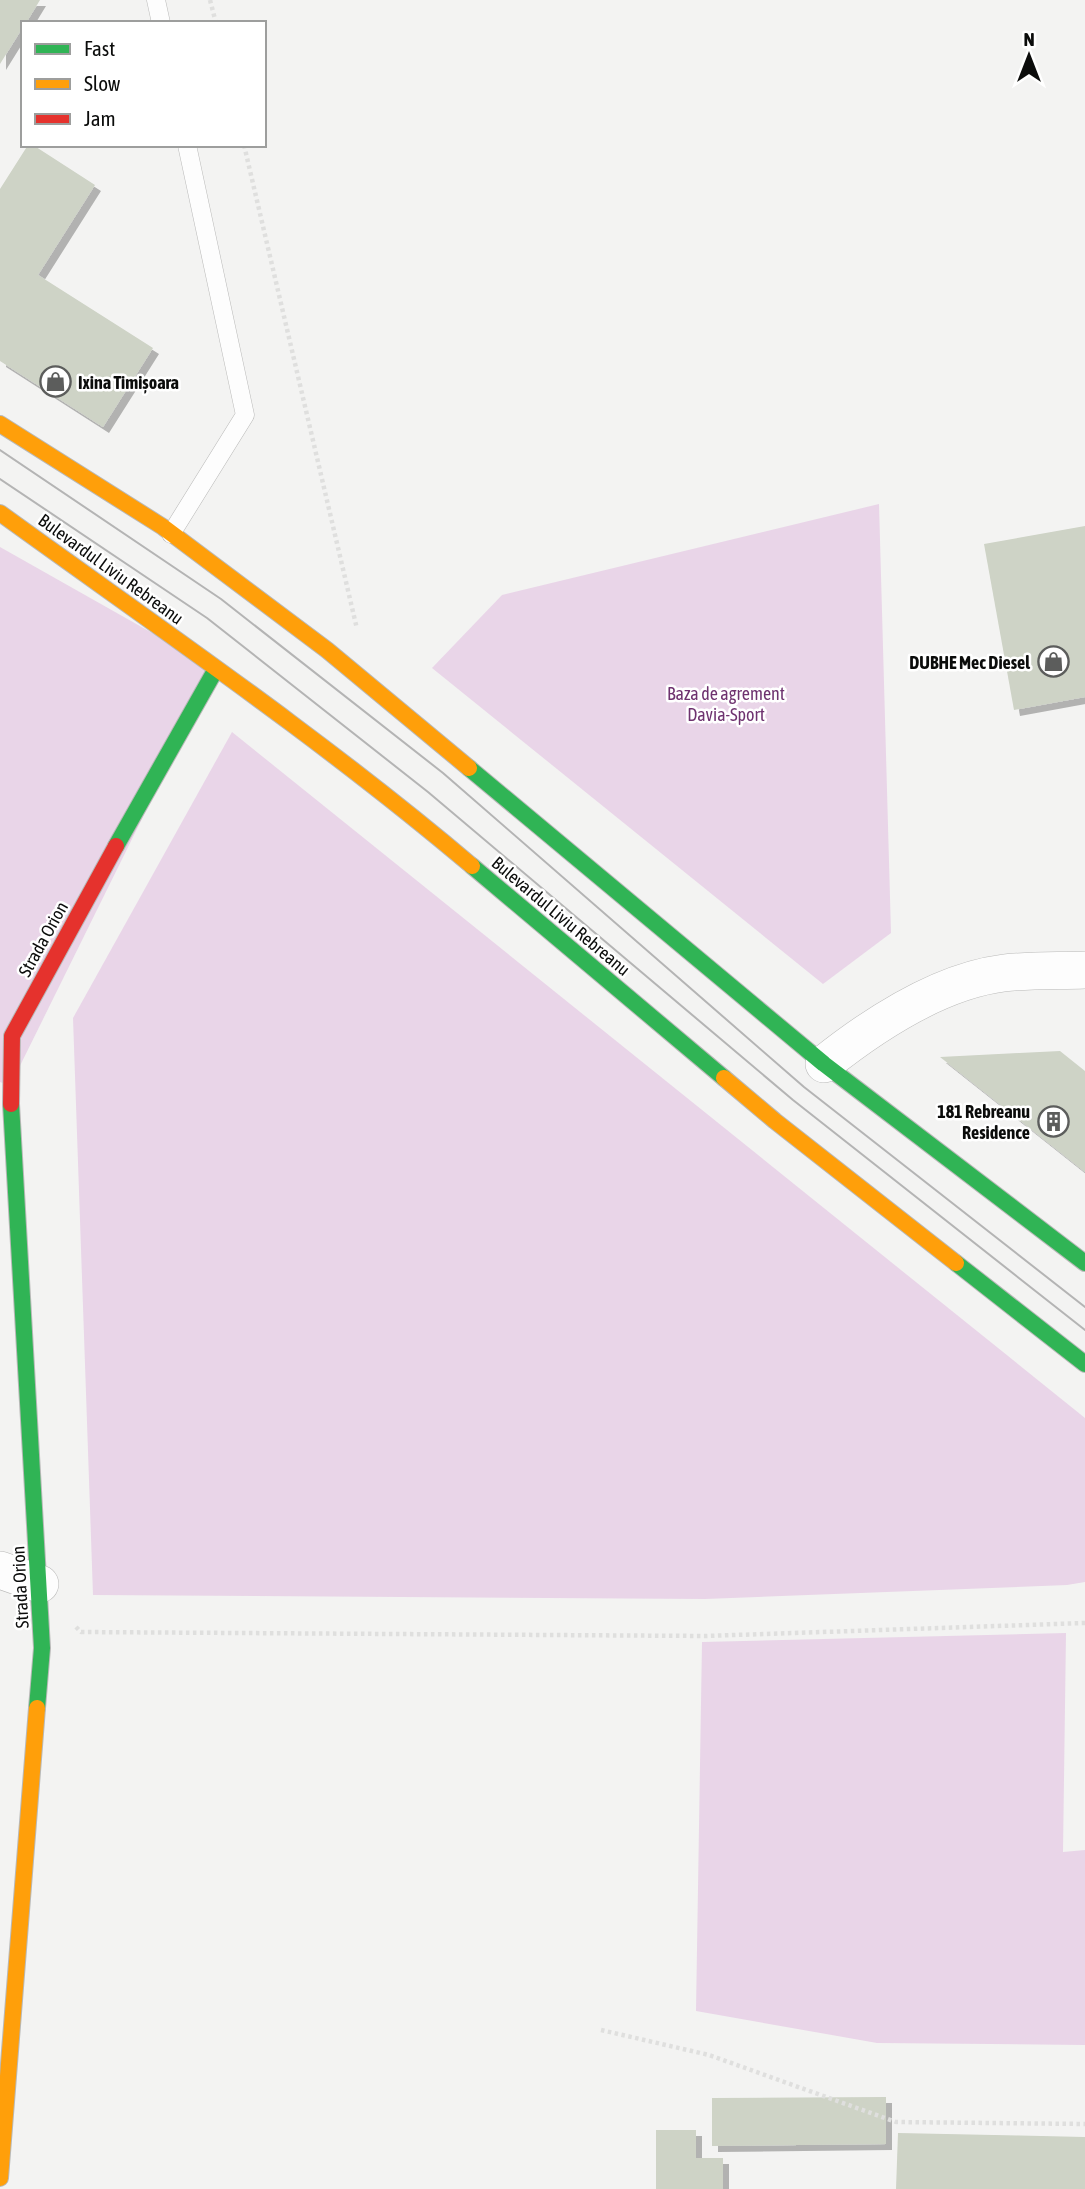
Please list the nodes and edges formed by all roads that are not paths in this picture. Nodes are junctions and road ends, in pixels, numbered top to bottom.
1 (156, 0) edge
2 (161, 21) edge
3 (187, 147) edge
4 (0, 424) edge
5 (0, 513) edge
6 (171, 534) junction
7 (216, 669) junction
8 (1085, 970) edge
9 (824, 1064) junction
10 (5, 1084) edge
11 (1085, 1263) edge
12 (1085, 1364) edge
13 (0, 1570) edge
14 (40, 1584) junction
15 (0, 1927) edge
16 (19, 1932) junction
17 (0, 2178) edge

1 - 2 lane
3 - 6 lane
4 - 6 main road
5 - 7 main road, Bulevardul Liviu Rebreanu
6 - 9 main road
7 - 10 main road, Strada Orion
7 - 12 main road, Bulevardul Liviu Rebreanu
8 - 9 street
9 - 11 main road
10 - 14 main road, Strada Orion
13 - 14 street
14 - 16 main road, Strada Orion
15 - 16 lane
16 - 17 main road, Strada Orion

